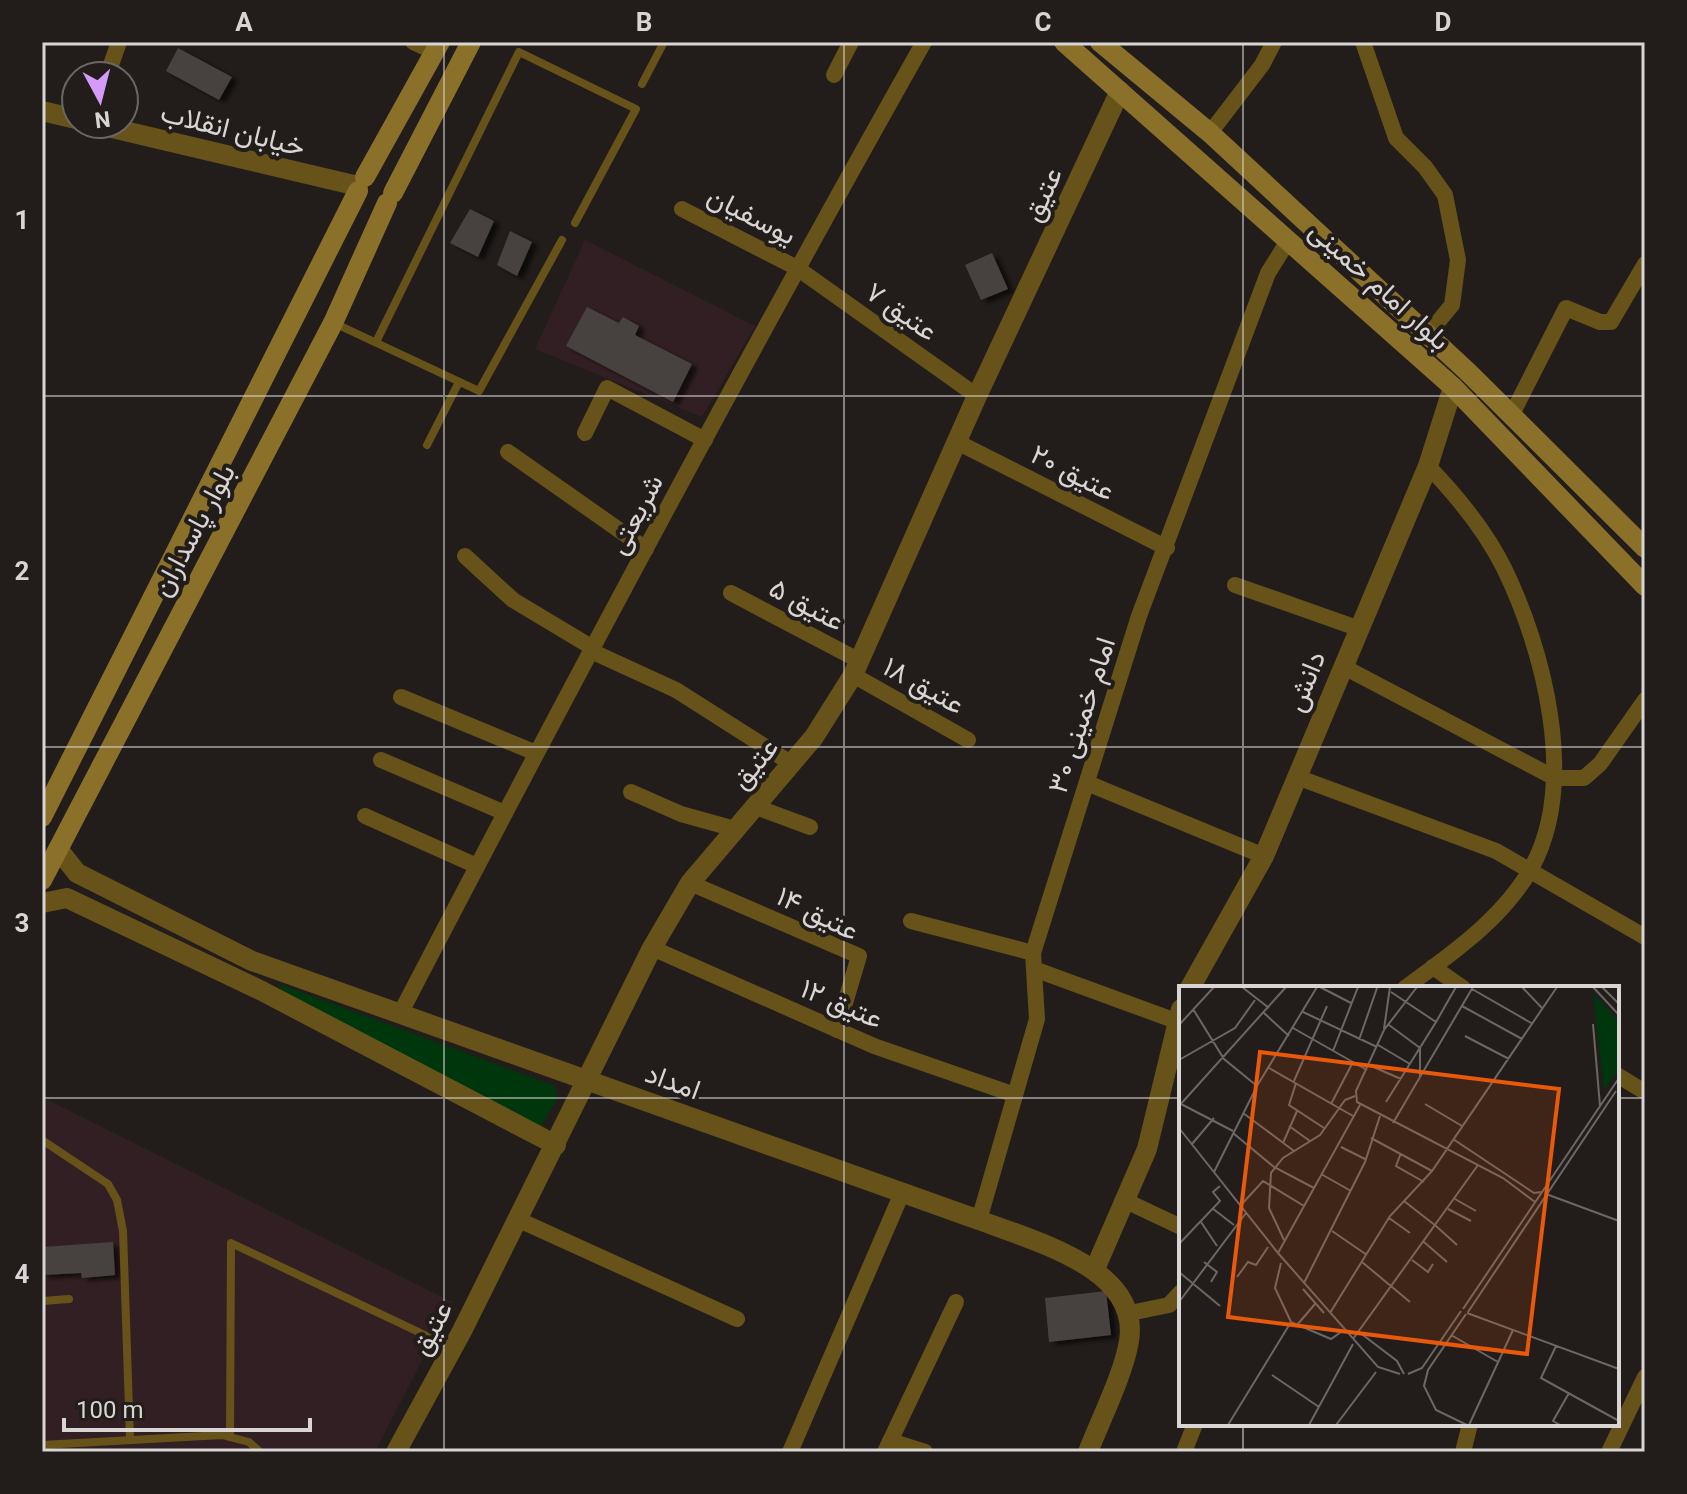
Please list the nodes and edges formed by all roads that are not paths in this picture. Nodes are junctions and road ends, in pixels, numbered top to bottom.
1 (413, 42) edge
2 (471, 42) edge
3 (664, 42) edge
4 (851, 42) edge
5 (924, 42) edge
6 (1064, 42) edge
7 (1100, 42) edge
8 (1274, 42) edge
9 (1363, 42) edge
10 (438, 47) edge
11 (1133, 71) junction
12 (834, 75) dead end
13 (642, 84) dead end
14 (1120, 91) junction
15 (1210, 133) junction
16 (140, 134) edge
17 (360, 184) junction
18 (390, 198) junction
19 (682, 209) dead end
20 (575, 223) dead end
21 (562, 240) dead end
22 (1288, 241) junction
23 (1645, 264) edge
24 (797, 268) junction
25 (333, 323) junction
26 (1427, 335) junction
27 (376, 342) junction
28 (459, 382) junction
29 (1453, 387) junction
30 (977, 396) junction
31 (1511, 416) junction
32 (585, 433) dead end
33 (705, 440) junction
34 (957, 442) junction
35 (427, 445) dead end
36 (508, 452) dead end
37 (1428, 466) junction
38 (1167, 548) junction
39 (1645, 548) edge
40 (646, 549) junction
41 (465, 556) dead end
42 (1235, 585) dead end
43 (1645, 586) edge
44 (731, 593) dead end
45 (1357, 628) junction
46 (592, 649) junction
47 (1342, 666) junction
48 (856, 668) junction
49 (401, 697) dead end
50 (1645, 700) edge
51 (968, 740) dead end
52 (536, 753) junction
53 (381, 760) dead end
54 (789, 762) junction
55 (1297, 777) junction
56 (1555, 778) junction
57 (1087, 783) junction
58 (631, 792) dead end
59 (753, 806) junction
60 (505, 813) junction
61 (365, 816) dead end
62 (42, 817) edge
63 (810, 827) dead end
64 (735, 829) junction
65 (58, 849) junction
66 (1264, 856) junction
67 (477, 866) junction
68 (1531, 868) junction
69 (42, 880) edge
70 (690, 883) junction
71 (42, 903) edge
72 (911, 921) dead end
73 (1645, 937) edge
74 (652, 948) junction
75 (1034, 961) junction
76 (1433, 967) junction
77 (273, 968) junction
78 (1191, 986) edge
79 (1408, 986) edge
80 (1460, 986) edge
81 (262, 991) junction
82 (400, 1014) junction
83 (1178, 1015) edge
84 (837, 1030) junction
85 (1619, 1076) edge
86 (586, 1080) junction
87 (1645, 1092) edge
88 (1015, 1095) junction
89 (42, 1140) edge
90 (556, 1145) junction
91 (902, 1193) junction
92 (1126, 1201) junction
93 (519, 1220) junction
94 (979, 1220) junction
95 (1179, 1226) edge
96 (1095, 1269) junction
97 (69, 1299) dead end
98 (42, 1301) edge
99 (956, 1302) dead end
100 (1177, 1302) edge
101 (1130, 1313) junction
102 (737, 1319) dead end
103 (429, 1337) dead end
104 (1645, 1377) edge
105 (1622, 1409) edge
106 (1194, 1426) edge
107 (1470, 1426) edge
108 (1617, 1426) edge
109 (230, 1437) junction
110 (130, 1439) junction
111 (42, 1445) edge
112 (887, 1446) edge
113 (260, 1452) edge
114 (396, 1452) edge
115 (790, 1452) edge
116 (925, 1452) edge
117 (1088, 1452) edge
118 (1184, 1452) edge
119 (1463, 1452) edge
120 (1609, 1452) edge

1 - 10 street
2 - 18 main road, بلوار پاسداران
3 - 13 lane
4 - 12 street
5 - 24 street, شریعتی
6 - 14 main road, بلوار امام خمینی
7 - 11 main road, بلوار امام خمینی
8 - 15 street
9 - 26 street
10 - 17 main road, بلوار پاسداران
11 - 14 main road
11 - 15 main road, بلوار امام خمینی
14 - 22 main road, بلوار امام خمینی
14 - 30 street, عتیق
15 - 26 main road, بلوار امام خمینی
16 - 17 street, خیابان انقلاب
17 - 18 main road
17 - 18 main road
17 - 62 main road, بلوار پاسداران
18 - 25 main road, بلوار پاسداران
19 - 24 street, یوسفیان
20 - 27 lane
21 - 28 lane
22 - 29 main road, بلوار امام خمینی
22 - 38 street, امام خمینی ۳۰
23 - 31 street
24 - 30 street, عتیق ۷
24 - 33 street, شریعتی
25 - 27 lane
25 - 65 main road, بلوار پاسداران
26 - 31 main road, بلوار امام خمینی
27 - 28 lane
28 - 35 lane
29 - 37 street, دانش
29 - 43 main road, بلوار امام خمینی
30 - 34 street, عتیق
31 - 39 main road, بلوار امام خمینی
32 - 33 street
33 - 40 street, شریعتی
34 - 38 street, عتیق ۲۰
34 - 48 street, عتیق
36 - 40 street
37 - 45 street, دانش
37 - 56 street
38 - 57 street, امام خمینی ۳۰
40 - 46 street, شریعتی
41 - 46 street
42 - 45 street
44 - 48 street, عتیق ۵
45 - 47 street, دانش
46 - 52 street, شریعتی
46 - 54 street
47 - 55 street, دانش
47 - 56 street
48 - 51 street, عتیق ۱۸
48 - 54 street, عتیق
49 - 52 street
50 - 56 street
52 - 60 street, شریعتی
53 - 60 street
54 - 59 street, عتیق
55 - 66 street, دانش
55 - 68 street
56 - 68 street
57 - 66 street
57 - 75 street, امام خمینی ۳۰
58 - 64 street
59 - 63 street
59 - 64 street, عتیق
60 - 67 street, شریعتی
61 - 67 street
64 - 70 street, عتیق
65 - 69 main road, بلوار پاسداران
65 - 77 street, امداد
66 - 78 street, دانش
67 - 82 street, شریعتی
68 - 73 street
68 - 76 street
70 - 74 street, عتیق
70 - 84 street, عتیق ۱۴
71 - 81 street
72 - 75 street
74 - 84 street, عتیق ۱۲
74 - 86 street, عتیق
75 - 83 street
75 - 88 street, امام خمینی ۳۰
76 - 79 street
76 - 80 street
77 - 81 street
77 - 82 street, امداد
81 - 90 street
82 - 86 street, امداد
83 - 92 street
84 - 88 street, عتیق ۱۲
85 - 87 street
86 - 90 street, عتیق
86 - 91 street, امداد
88 - 94 street, امام خمینی ۳۰
89 - 110 lane
90 - 93 street, عتیق
91 - 94 street, امداد
91 - 115 street
92 - 95 street
92 - 96 street
93 - 102 street
93 - 114 street, عتیق
94 - 96 street, امداد
96 - 101 street, امداد
97 - 98 lane
99 - 112 street
100 - 101 street
101 - 117 street
103 - 109 lane
104 - 105 street
106 - 118 street
107 - 119 street
108 - 120 street
109 - 110 lane
109 - 113 lane
110 - 111 lane
112 - 116 street

